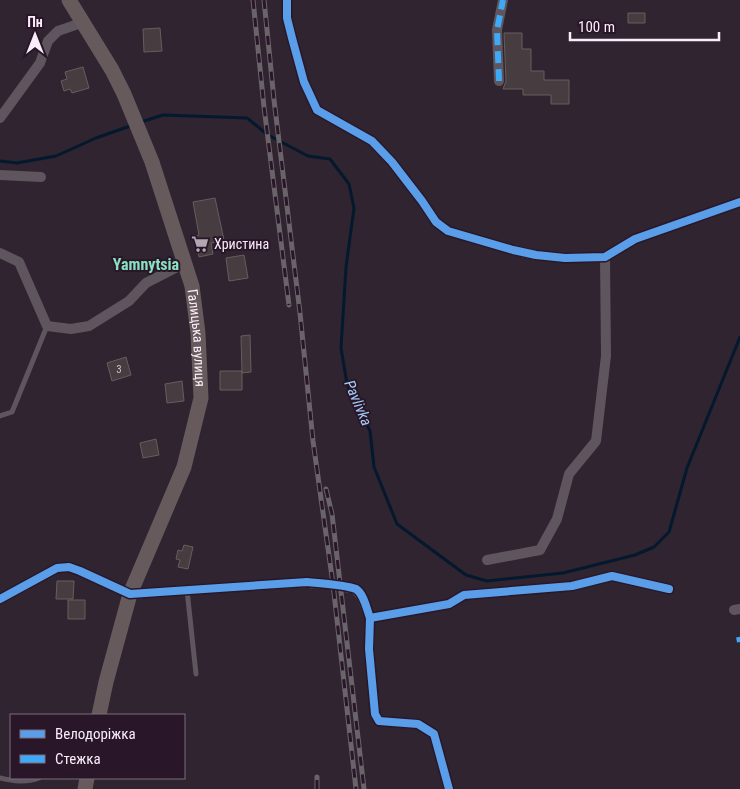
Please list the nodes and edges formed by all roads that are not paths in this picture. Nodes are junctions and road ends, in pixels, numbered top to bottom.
1 (69, 0) edge
2 (287, 0) edge
3 (503, 0) edge
4 (84, 22) junction
5 (499, 81) dead end
6 (0, 118) edge
7 (0, 176) edge
8 (41, 177) dead end
9 (740, 202) edge
10 (0, 253) edge
11 (605, 256) junction
12 (185, 263) junction
13 (47, 326) junction
14 (0, 416) edge
15 (487, 560) dead end
16 (295, 583) tunnel mouth
17 (669, 589) dead end
18 (187, 590) junction
19 (356, 590) dead end
20 (130, 594) junction
21 (0, 599) edge
22 (370, 618) junction
23 (196, 674) dead end
24 (99, 714) edge
25 (0, 778) edge
26 (36, 779) edge
27 (449, 789) edge

1 - 4 main road, Галицька вулиця
2 - 11 street
3 - 5 street
4 - 6 street
4 - 12 main road, Галицька вулиця
7 - 8 street
9 - 11 street
10 - 13 street
11 - 15 street
12 - 13 street
12 - 20 main road, Галицька вулиця
13 - 14 lane
16 - 18 street
17 - 22 street
18 - 20 street
18 - 23 lane
19 - 22 street
20 - 21 street
20 - 24 main road, Галицька вулиця
22 - 27 street
25 - 26 lane

